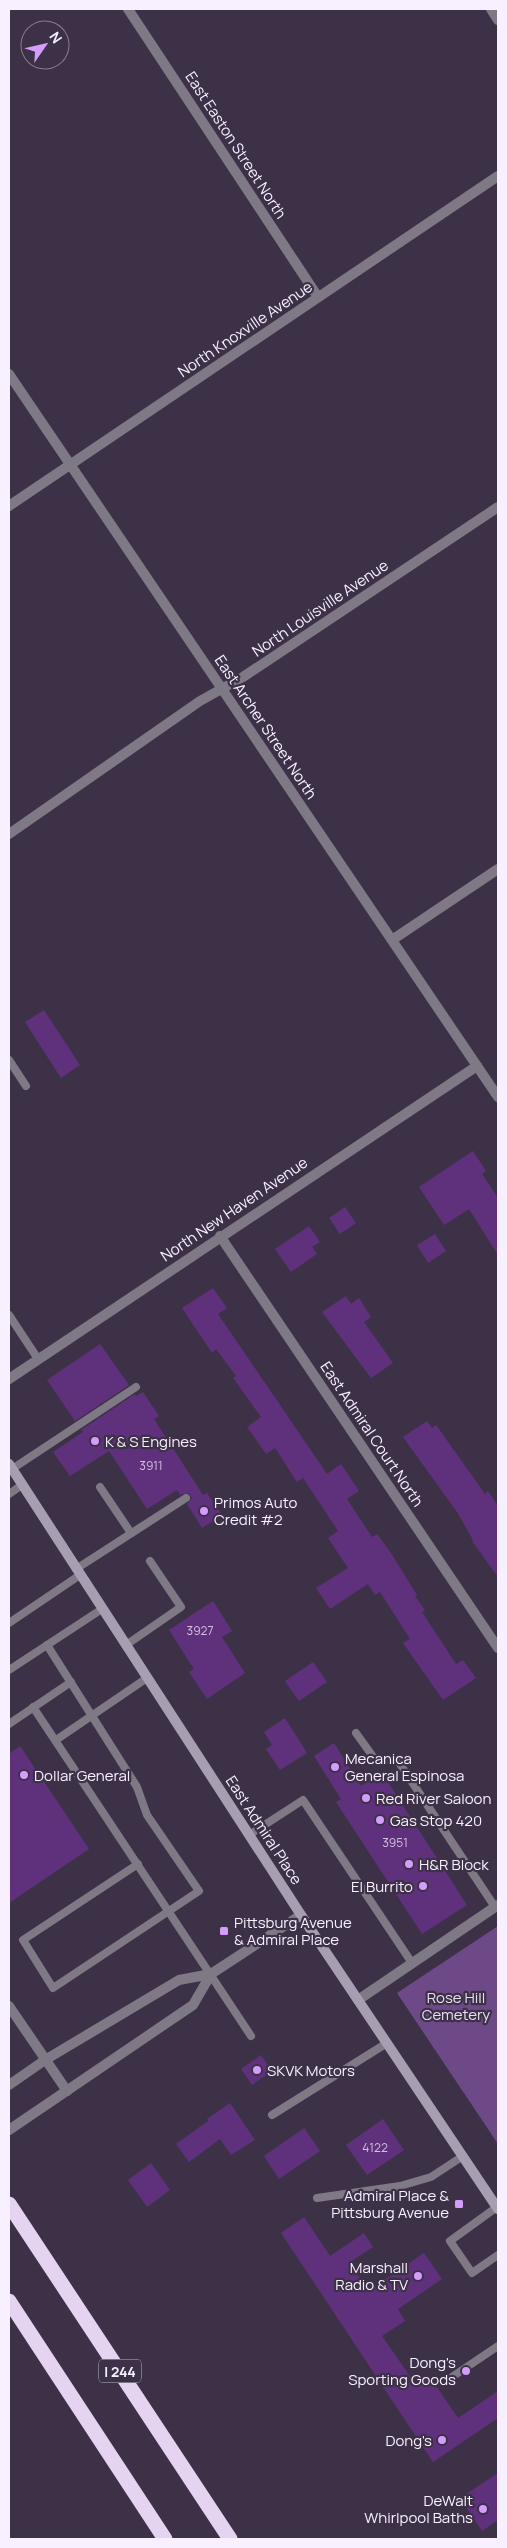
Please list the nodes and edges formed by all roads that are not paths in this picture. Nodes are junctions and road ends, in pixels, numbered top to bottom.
1 (128, 9) edge
2 (491, 9) edge
3 (498, 20) edge
4 (498, 176) edge
5 (318, 297) junction
6 (9, 374) edge
7 (70, 466) junction
8 (9, 506) edge
9 (498, 507) edge
10 (222, 689) junction
11 (9, 834) edge
12 (498, 869) edge
13 (392, 940) junction
14 (9, 1060) edge
15 (477, 1066) junction
16 (26, 1086) dead end
17 (498, 1097) edge
18 (220, 1236) junction
19 (9, 1315) edge
20 (38, 1359) junction
21 (9, 1379) edge
22 (136, 1387) dead end
23 (10, 1467) edge
24 (22, 1485) junction
25 (100, 1487) dead end
26 (9, 1494) edge
27 (186, 1498) dead end
28 (131, 1533) junction
29 (150, 1561) dead end
30 (78, 1572) junction
31 (102, 1608) junction
32 (9, 1623) edge
33 (47, 1645) junction
34 (126, 1645) junction
35 (498, 1648) edge
36 (9, 1670) edge
37 (147, 1678) junction
38 (71, 1682) junction
39 (33, 1708) junction
40 (92, 1715) junction
41 (9, 1724) edge
42 (356, 1733) dead end
43 (56, 1740) junction
44 (249, 1835) junction
45 (138, 1864) junction
46 (496, 1906) edge
47 (169, 1911) junction
48 (301, 1915) junction
49 (412, 1963) junction
50 (211, 1974) junction
51 (358, 2000) junction
52 (9, 2006) edge
53 (252, 2036) dead end
54 (387, 2043) junction
55 (45, 2060) junction
56 (9, 2085) edge
57 (67, 2091) junction
58 (272, 2116) dead end
59 (9, 2130) edge
60 (463, 2156) junction
61 (317, 2198) dead end
62 (9, 2204) edge
63 (498, 2208) edge
64 (498, 2255) edge
65 (9, 2301) edge
66 (498, 2346) edge
67 (449, 2379) dead end
68 (165, 2539) edge
69 (230, 2539) edge

1 - 5 street, East Easton Street North
2 - 3 street
4 - 5 street, North Knoxville Avenue
5 - 7 street, North Knoxville Avenue
6 - 7 street, East Archer Street North
7 - 8 street, North Knoxville Avenue
7 - 10 street, East Archer Street North
9 - 10 street, North Louisville Avenue
10 - 11 street, North Louisville Avenue
10 - 13 street, East Archer Street North
12 - 13 street
13 - 15 street, East Archer Street North
14 - 16 lane
15 - 17 street, East Archer Street North
15 - 18 street, North New Haven Avenue
18 - 20 street, North New Haven Avenue
18 - 35 street, East Admiral Court North
19 - 20 lane
20 - 21 street, North New Haven Avenue
22 - 23 lane
23 - 24 main road, East Admiral Place
24 - 26 lane
24 - 30 main road, East Admiral Place
25 - 28 lane
27 - 28 lane
28 - 30 lane
29 - 34 lane
30 - 31 main road, East Admiral Place
30 - 32 lane
31 - 33 lane
31 - 34 main road, East Admiral Place
33 - 36 lane
33 - 38 lane
34 - 37 main road, East Admiral Place
37 - 40 lane
37 - 44 main road, East Admiral Place
38 - 39 lane
38 - 40 lane
39 - 41 lane
39 - 43 lane
40 - 43 lane
40 - 47 lane
42 - 46 lane
43 - 45 lane
44 - 48 main road, East Admiral Place
44 - 49 lane
45 - 47 lane
45 - 47 lane
46 - 49 street
47 - 50 lane
48 - 50 street
48 - 51 main road, East Admiral Place
49 - 51 street
50 - 53 lane
50 - 55 street
50 - 57 street
51 - 54 main road, East Admiral Place
52 - 55 street
54 - 58 lane
54 - 60 main road, East Admiral Place
55 - 56 street
55 - 57 street
57 - 59 street
60 - 61 lane
60 - 63 main road, East Admiral Place
62 - 69 highway, I 244
63 - 64 lane
65 - 68 highway
66 - 67 lane

